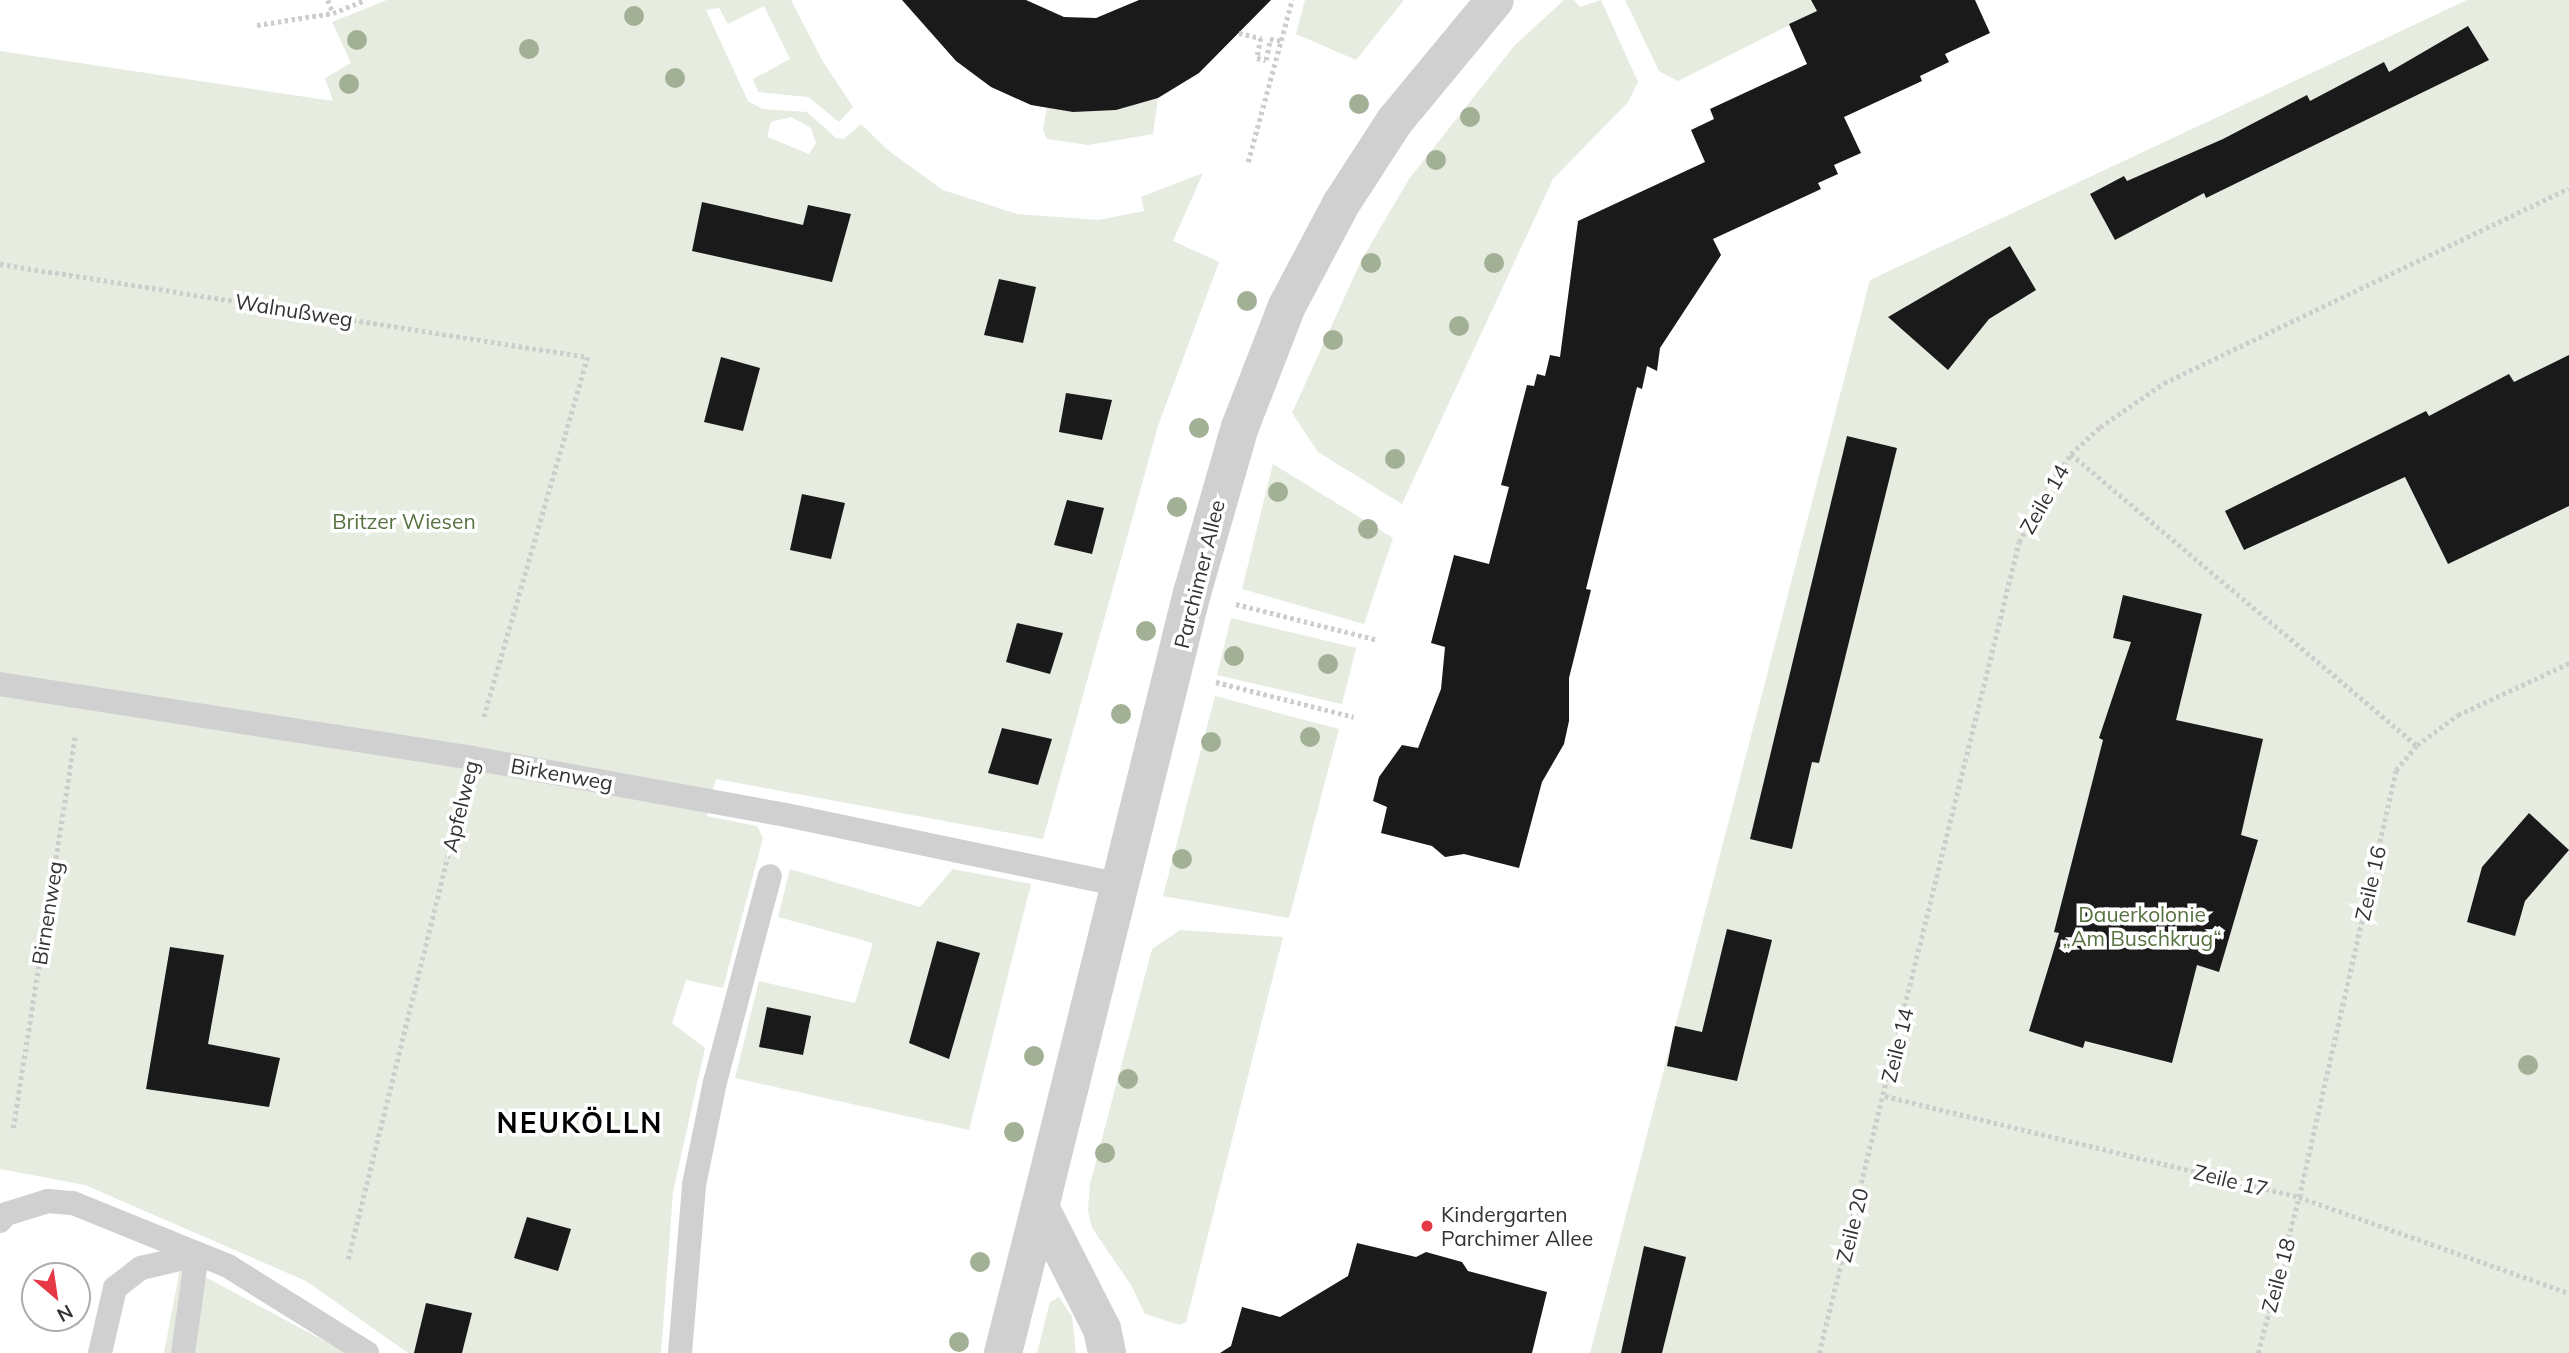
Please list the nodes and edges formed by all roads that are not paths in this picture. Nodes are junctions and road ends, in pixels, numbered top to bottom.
1 (1495, 0) edge
2 (0, 684) edge
3 (770, 876) dead end
4 (1120, 885) junction
5 (1040, 1207) junction
6 (0, 1222) edge
7 (197, 1255) junction
8 (100, 1353) edge
9 (183, 1353) edge
10 (367, 1353) edge
11 (680, 1353) edge
12 (1003, 1353) edge
13 (1107, 1353) edge

1 - 4 street, Parchimer Allee
2 - 4 lane, Birkenweg
3 - 11 lane
4 - 5 street, Parchimer Allee
5 - 12 street, Parchimer Allee
5 - 13 street
6 - 7 lane
7 - 8 lane
7 - 9 lane
7 - 10 lane

